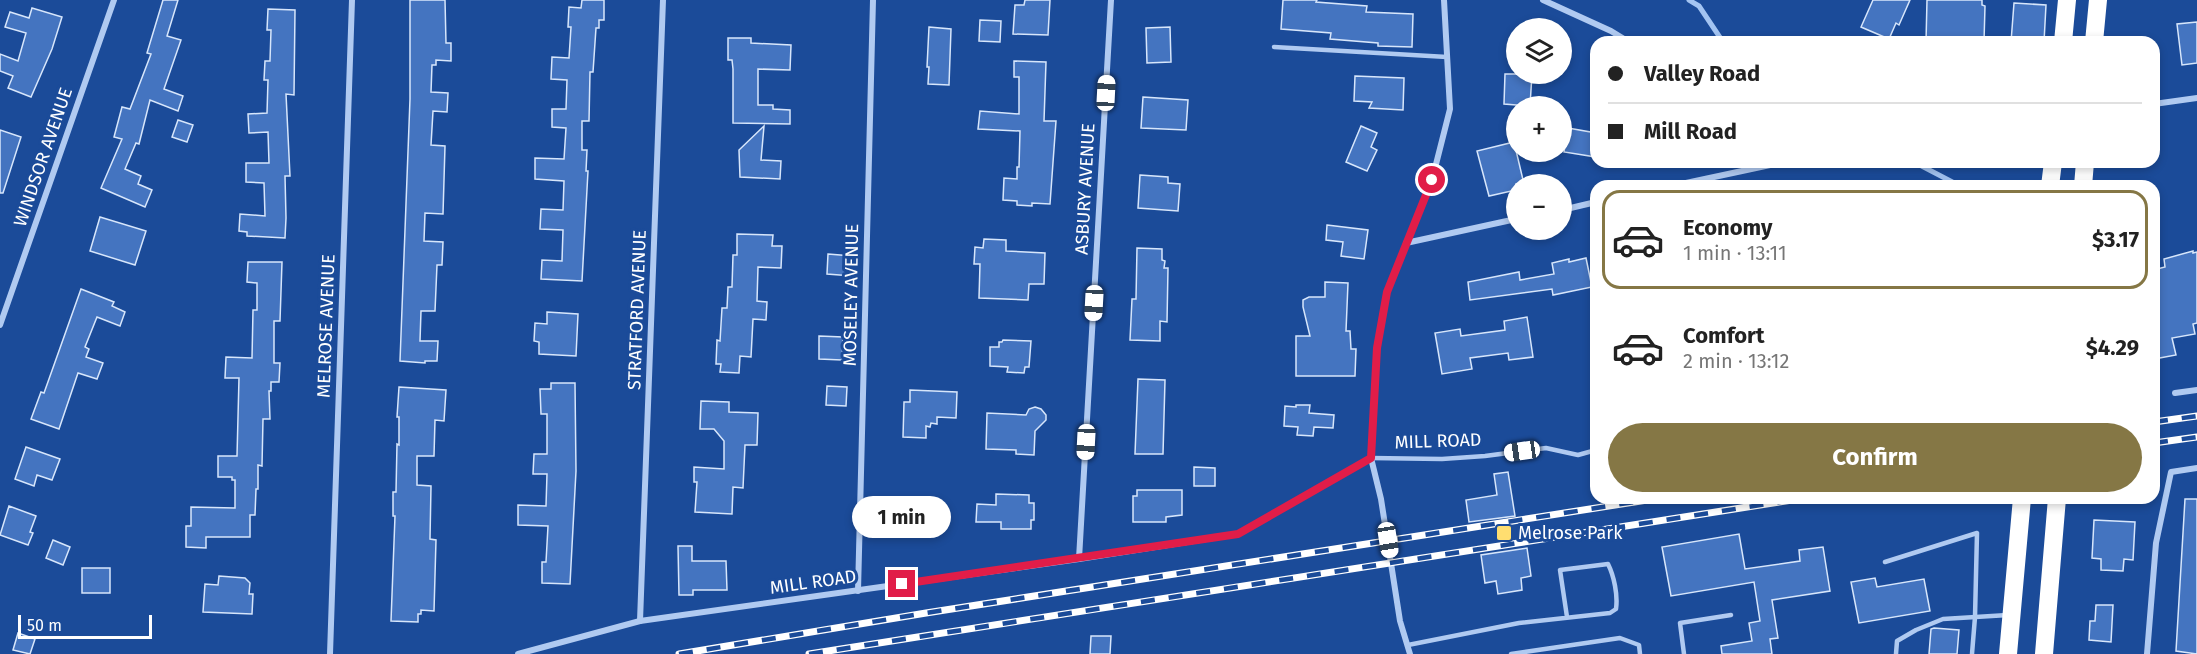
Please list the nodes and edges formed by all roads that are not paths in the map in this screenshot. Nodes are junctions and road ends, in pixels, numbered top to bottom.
1 (114, 0) edge
2 (352, 0) edge
3 (663, 0) edge
4 (873, 0) edge
5 (1112, 0) edge
6 (1444, 0) edge
7 (1543, 0) edge
8 (2067, 0) edge
9 (2097, 0) edge
10 (1619, 36) edge
11 (2064, 36) edge
12 (2094, 36) edge
13 (1274, 47) dead end
14 (1447, 57) junction
15 (2197, 98) edge
16 (2160, 103) edge
17 (1756, 168) edge
18 (1700, 180) edge
19 (1590, 203) edge
20 (1572, 208) edge
21 (1506, 221) edge
22 (1406, 243) junction
23 (0, 325) edge
24 (2197, 390) edge
25 (2175, 393) dead end
26 (1590, 452) edge
27 (1371, 458) junction
28 (2197, 468) edge
29 (2021, 504) edge
30 (2056, 504) edge
31 (1079, 559) junction
32 (1885, 562) dead end
33 (858, 591) junction
34 (1731, 615) dead end
35 (2011, 615) junction
36 (1567, 617) junction
37 (1975, 617) junction
38 (640, 621) junction
39 (1408, 645) junction
40 (330, 654) edge
41 (518, 654) edge
42 (1410, 654) edge
43 (1510, 654) edge
44 (1640, 654) edge
45 (1684, 654) edge
46 (1896, 654) edge
47 (1971, 654) edge
48 (2008, 654) edge
49 (2044, 654) edge
50 (2147, 654) edge

1 - 23 street, WINDSOR AVENUE
2 - 40 street, MELROSE AVENUE
3 - 38 street, STRATFORD AVENUE
4 - 33 street, MOSELEY AVENUE
5 - 31 street, ASBURY AVENUE
6 - 14 street
7 - 10 street
8 - 11 highway
9 - 12 highway
13 - 14 lane
14 - 22 street
15 - 16 street
17 - 18 street
19 - 20 street
21 - 22 street
22 - 27 street
24 - 25 street
26 - 27 lane, MILL ROAD
27 - 31 street, MILL ROAD
27 - 39 street
28 - 50 street
29 - 35 highway
30 - 49 highway
31 - 33 street, MILL ROAD
32 - 37 lane
33 - 38 street, MILL ROAD
34 - 45 lane
35 - 37 lane
35 - 48 highway
36 - 36 lane
36 - 39 lane
37 - 46 lane
37 - 47 lane
38 - 41 street, MILL ROAD
39 - 42 street
43 - 44 lane

